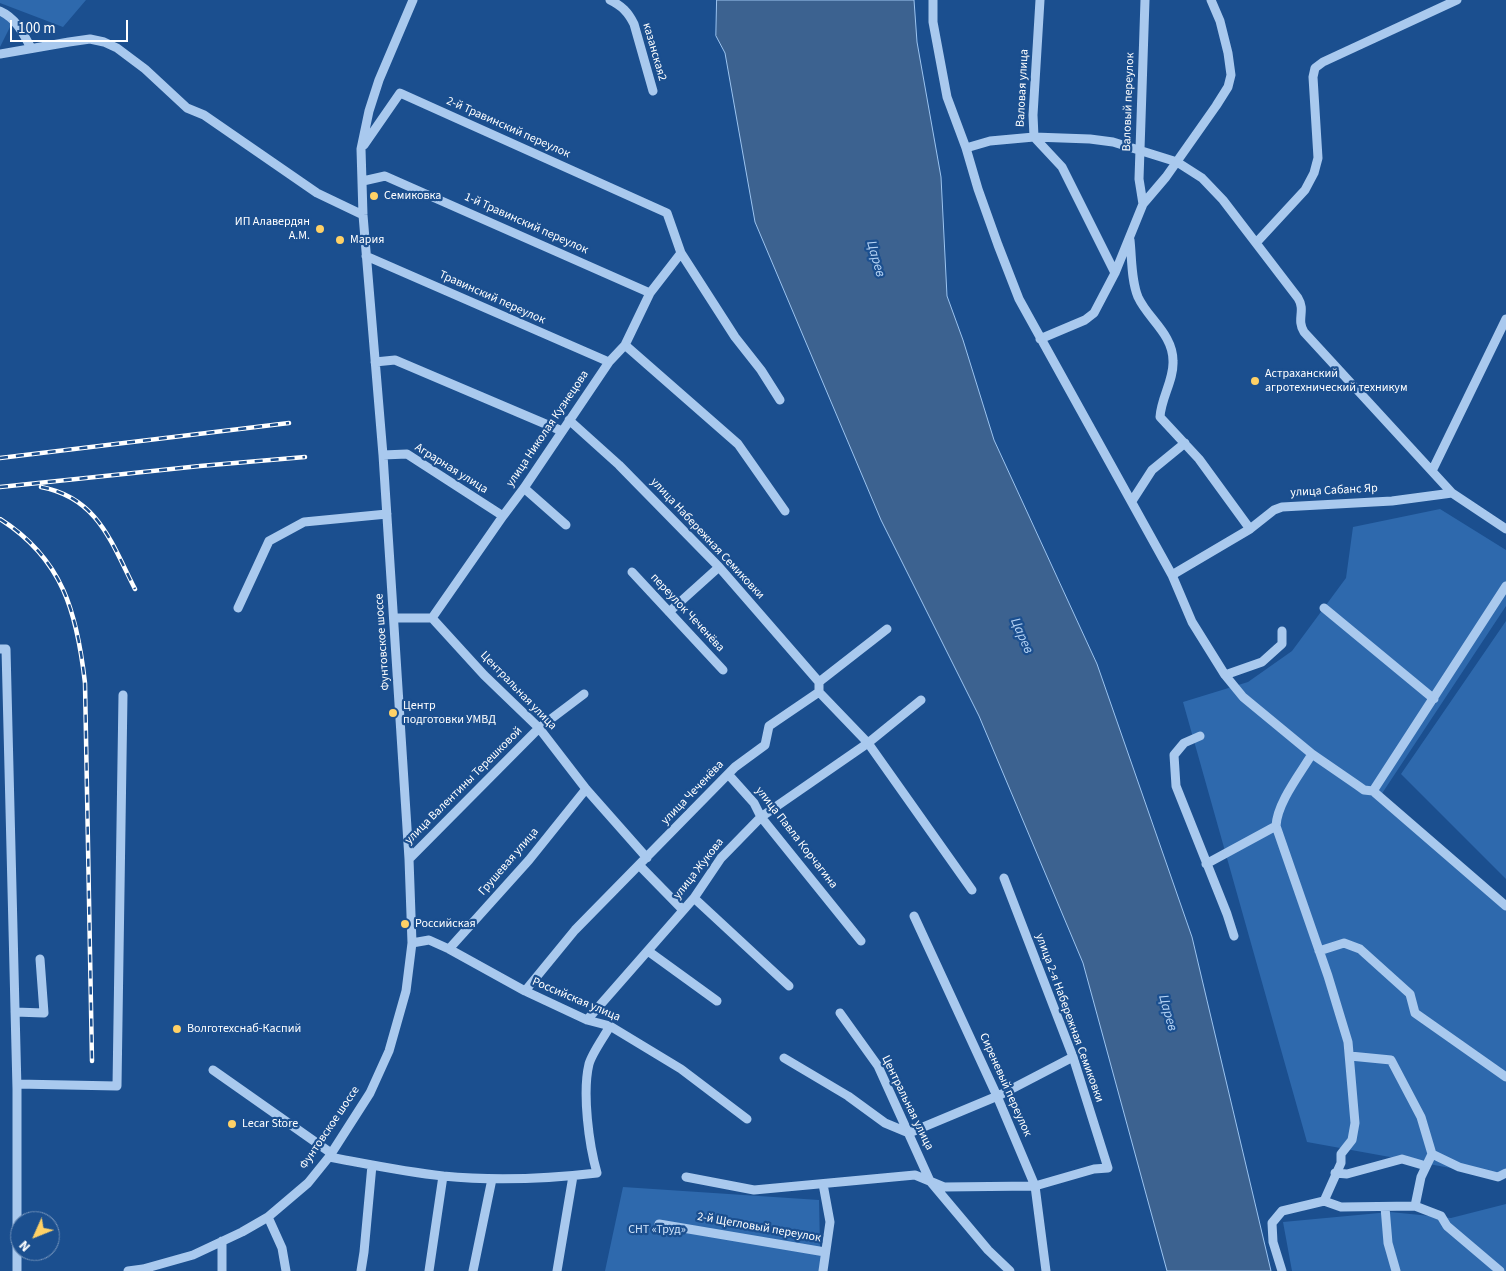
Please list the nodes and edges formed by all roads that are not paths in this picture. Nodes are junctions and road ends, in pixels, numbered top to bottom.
1 (414, 0) edge
2 (610, 0) edge
3 (933, 0) edge
4 (1040, 0) edge
5 (1145, 0) edge
6 (1211, 0) edge
7 (1457, 0) edge
8 (0, 11) edge
9 (31, 48) junction
10 (0, 54) edge
11 (653, 91) dead end
12 (1034, 137) junction
13 (966, 148) junction
14 (361, 149) junction
15 (1139, 150) junction
16 (1177, 162) junction
17 (363, 181) junction
18 (1143, 204) junction
19 (363, 215) junction
20 (1130, 236) junction
21 (1256, 243) junction
22 (681, 253) junction
23 (366, 256) junction
24 (1115, 273) junction
25 (650, 293) junction
26 (1506, 319) edge
27 (1040, 339) junction
28 (625, 344) junction
29 (375, 362) junction
30 (609, 362) junction
31 (780, 400) dead end
32 (569, 420) junction
33 (562, 431) junction
34 (1185, 443) junction
35 (383, 454) junction
36 (1432, 471) junction
37 (524, 488) junction
38 (1452, 493) junction
39 (1132, 501) junction
40 (785, 511) dead end
41 (387, 514) junction
42 (503, 516) junction
43 (566, 525) dead end
44 (1250, 529) junction
45 (1506, 529) edge
46 (720, 567) junction
47 (632, 572) dead end
48 (1172, 575) junction
49 (1506, 586) edge
50 (238, 608) dead end
51 (1324, 608) dead end
52 (669, 612) junction
53 (394, 618) junction
54 (432, 618) junction
55 (887, 628) dead end
56 (1282, 631) dead end
57 (0, 649) edge
58 (723, 670) dead end
59 (1225, 675) junction
60 (819, 682) junction
61 (819, 692) junction
62 (584, 694) dead end
63 (123, 695) dead end
64 (1434, 699) junction
65 (921, 700) dead end
66 (539, 728) junction
67 (1200, 736) dead end
68 (868, 744) junction
69 (1312, 754) junction
70 (728, 774) junction
71 (586, 789) junction
72 (1373, 791) junction
73 (761, 817) junction
74 (1276, 826) junction
75 (647, 858) junction
76 (409, 859) junction
77 (1206, 864) junction
78 (640, 866) junction
79 (1004, 878) dead end
80 (972, 890) dead end
81 (694, 898) junction
82 (1506, 906) edge
83 (683, 910) junction
84 (914, 916) dead end
85 (1234, 936) dead end
86 (861, 941) dead end
87 (412, 943) junction
88 (449, 948) junction
89 (648, 951) junction
90 (1320, 951) junction
91 (40, 958) dead end
92 (789, 986) dead end
93 (524, 991) junction
94 (717, 1001) dead end
95 (15, 1012) junction
96 (840, 1013) dead end
97 (587, 1020) junction
98 (610, 1026) junction
99 (1350, 1056) junction
100 (1073, 1057) junction
101 (784, 1058) dead end
102 (213, 1070) dead end
103 (1506, 1078) edge
104 (17, 1084) junction
105 (997, 1096) junction
106 (747, 1119) dead end
107 (909, 1133) junction
108 (1432, 1154) junction
109 (330, 1155) junction
110 (372, 1165) junction
111 (1426, 1166) junction
112 (1335, 1173) junction
113 (1506, 1173) edge
114 (443, 1176) junction
115 (573, 1176) junction
116 (686, 1177) dead end
117 (492, 1179) junction
118 (930, 1181) junction
119 (823, 1184) junction
120 (1035, 1186) junction
121 (1324, 1201) junction
122 (1414, 1206) junction
123 (1386, 1207) junction
124 (268, 1217) junction
125 (659, 1224) dead end
126 (222, 1241) junction
127 (825, 1252) junction
128 (17, 1271) edge
129 (128, 1271) edge
130 (222, 1271) edge
131 (286, 1271) edge
132 (361, 1271) edge
133 (429, 1271) edge
134 (473, 1271) edge
135 (557, 1271) edge
136 (823, 1271) edge
137 (1010, 1271) edge
138 (1046, 1271) edge
139 (1282, 1271) edge
140 (1396, 1271) edge
141 (1500, 1271) edge

1 - 14 street, Фунтовское шоссе
2 - 11 street, казанская2
3 - 13 street
4 - 12 street, Валовая улица
5 - 15 street, Валовый переулок
6 - 16 street
7 - 21 street
8 - 9 street
9 - 10 street
9 - 19 street
12 - 13 street
12 - 15 street
12 - 24 street, Валовая улица
13 - 27 street
14 - 17 street, Фунтовское шоссе
14 - 22 street, 2-й Травинский переулок
15 - 16 street
15 - 18 street, Валовый переулок
16 - 18 street
16 - 21 street
17 - 19 street, Фунтовское шоссе
17 - 25 street, 1-й Травинский переулок
18 - 20 street
19 - 23 street, Фунтовское шоссе
20 - 24 street
20 - 34 street
21 - 36 street
22 - 25 street, улица Николая Кузнецова
22 - 31 street
23 - 29 street, Фунтовское шоссе
23 - 30 street, Травинский переулок
24 - 27 street
25 - 28 street, улица Николая Кузнецова
26 - 36 street
27 - 39 street
28 - 30 street, улица Николая Кузнецова
28 - 40 street
29 - 33 street
29 - 35 street, Фунтовское шоссе
30 - 32 street, улица Николая Кузнецова
32 - 33 street, улица Николая Кузнецова
32 - 46 street, улица Набережная Семиковки
33 - 37 street, улица Николая Кузнецова
34 - 39 street
34 - 44 street
35 - 41 street, Фунтовское шоссе
35 - 42 street, Аграрная улица
36 - 38 street
37 - 42 street, улица Николая Кузнецова
37 - 43 street
38 - 44 street, улица Сабанс Яр
38 - 45 street
39 - 48 street
41 - 50 street
41 - 53 street, Фунтовское шоссе
42 - 54 street, улица Николая Кузнецова
44 - 48 street, улица Сабанс Яр
46 - 52 street
46 - 60 street, улица Набережная Семиковки
47 - 52 street, переулок Чеченёва
48 - 59 street
49 - 64 street
51 - 64 street
52 - 58 street, переулок Чеченёва
53 - 54 street
53 - 76 street, Фунтовское шоссе
54 - 66 street, Центральная улица
55 - 60 street
56 - 59 street
57 - 95 street
59 - 69 street
60 - 61 street
61 - 68 street
61 - 70 street, улица Чеченёва
62 - 66 street, улица Валентины Терешковой
63 - 104 street
64 - 72 street
65 - 68 street, улица Жукова
66 - 71 street, Центральная улица
66 - 76 street, улица Валентины Терешковой
67 - 77 street
68 - 73 street, улица Жукова
68 - 80 street
69 - 72 street
69 - 74 street
70 - 73 street, улица Павла Корчагина
70 - 75 street, улица Чеченёва
71 - 75 street, Центральная улица
71 - 88 street, Грушевая улица
72 - 82 street
73 - 81 street, улица Жукова
73 - 86 street, улица Павла Корчагина
74 - 77 street
74 - 90 street
75 - 78 street, улица Чеченёва
76 - 87 street, Фунтовское шоссе
77 - 85 street
78 - 83 street
78 - 93 street, улица Чеченёва
79 - 100 street, улица 2-я Набережная Семиковки
81 - 83 street, улица Жукова
81 - 92 street
83 - 89 street, улица Жукова
84 - 105 street, Сиреневый переулок
87 - 88 street, Российская улица
87 - 109 street, Фунтовское шоссе
88 - 93 street, Российская улица
89 - 94 street
89 - 97 street, улица Жукова
90 - 99 street
90 - 103 street
91 - 95 street
93 - 97 street, Российская улица
95 - 104 street
96 - 107 street, Центральная улица
97 - 98 street, Российская улица
98 - 106 street, Российская улица
98 - 115 street
99 - 108 street
99 - 112 street
100 - 105 street
100 - 120 street, улица 2-я Набережная Семиковки
101 - 107 street
102 - 109 street
104 - 128 street
105 - 107 street
105 - 120 street, Сиреневый переулок
107 - 118 street, Центральная улица
108 - 111 street
108 - 113 street
109 - 110 street
109 - 124 street, Фунтовское шоссе
110 - 114 street
110 - 132 street
111 - 112 street
111 - 122 street
112 - 121 street
114 - 117 street
114 - 133 street
115 - 117 street
115 - 135 street
116 - 119 street
117 - 134 street
118 - 119 street
118 - 120 street
118 - 137 street, Центральная улица
119 - 127 street
120 - 138 street, Сиреневый переулок
121 - 123 street
121 - 139 street
122 - 123 street
122 - 141 street
123 - 140 street
124 - 126 street, Фунтовское шоссе
124 - 131 street
125 - 127 street, 2-й Щегловый переулок
126 - 129 street, Фунтовское шоссе
126 - 130 street
127 - 136 street

